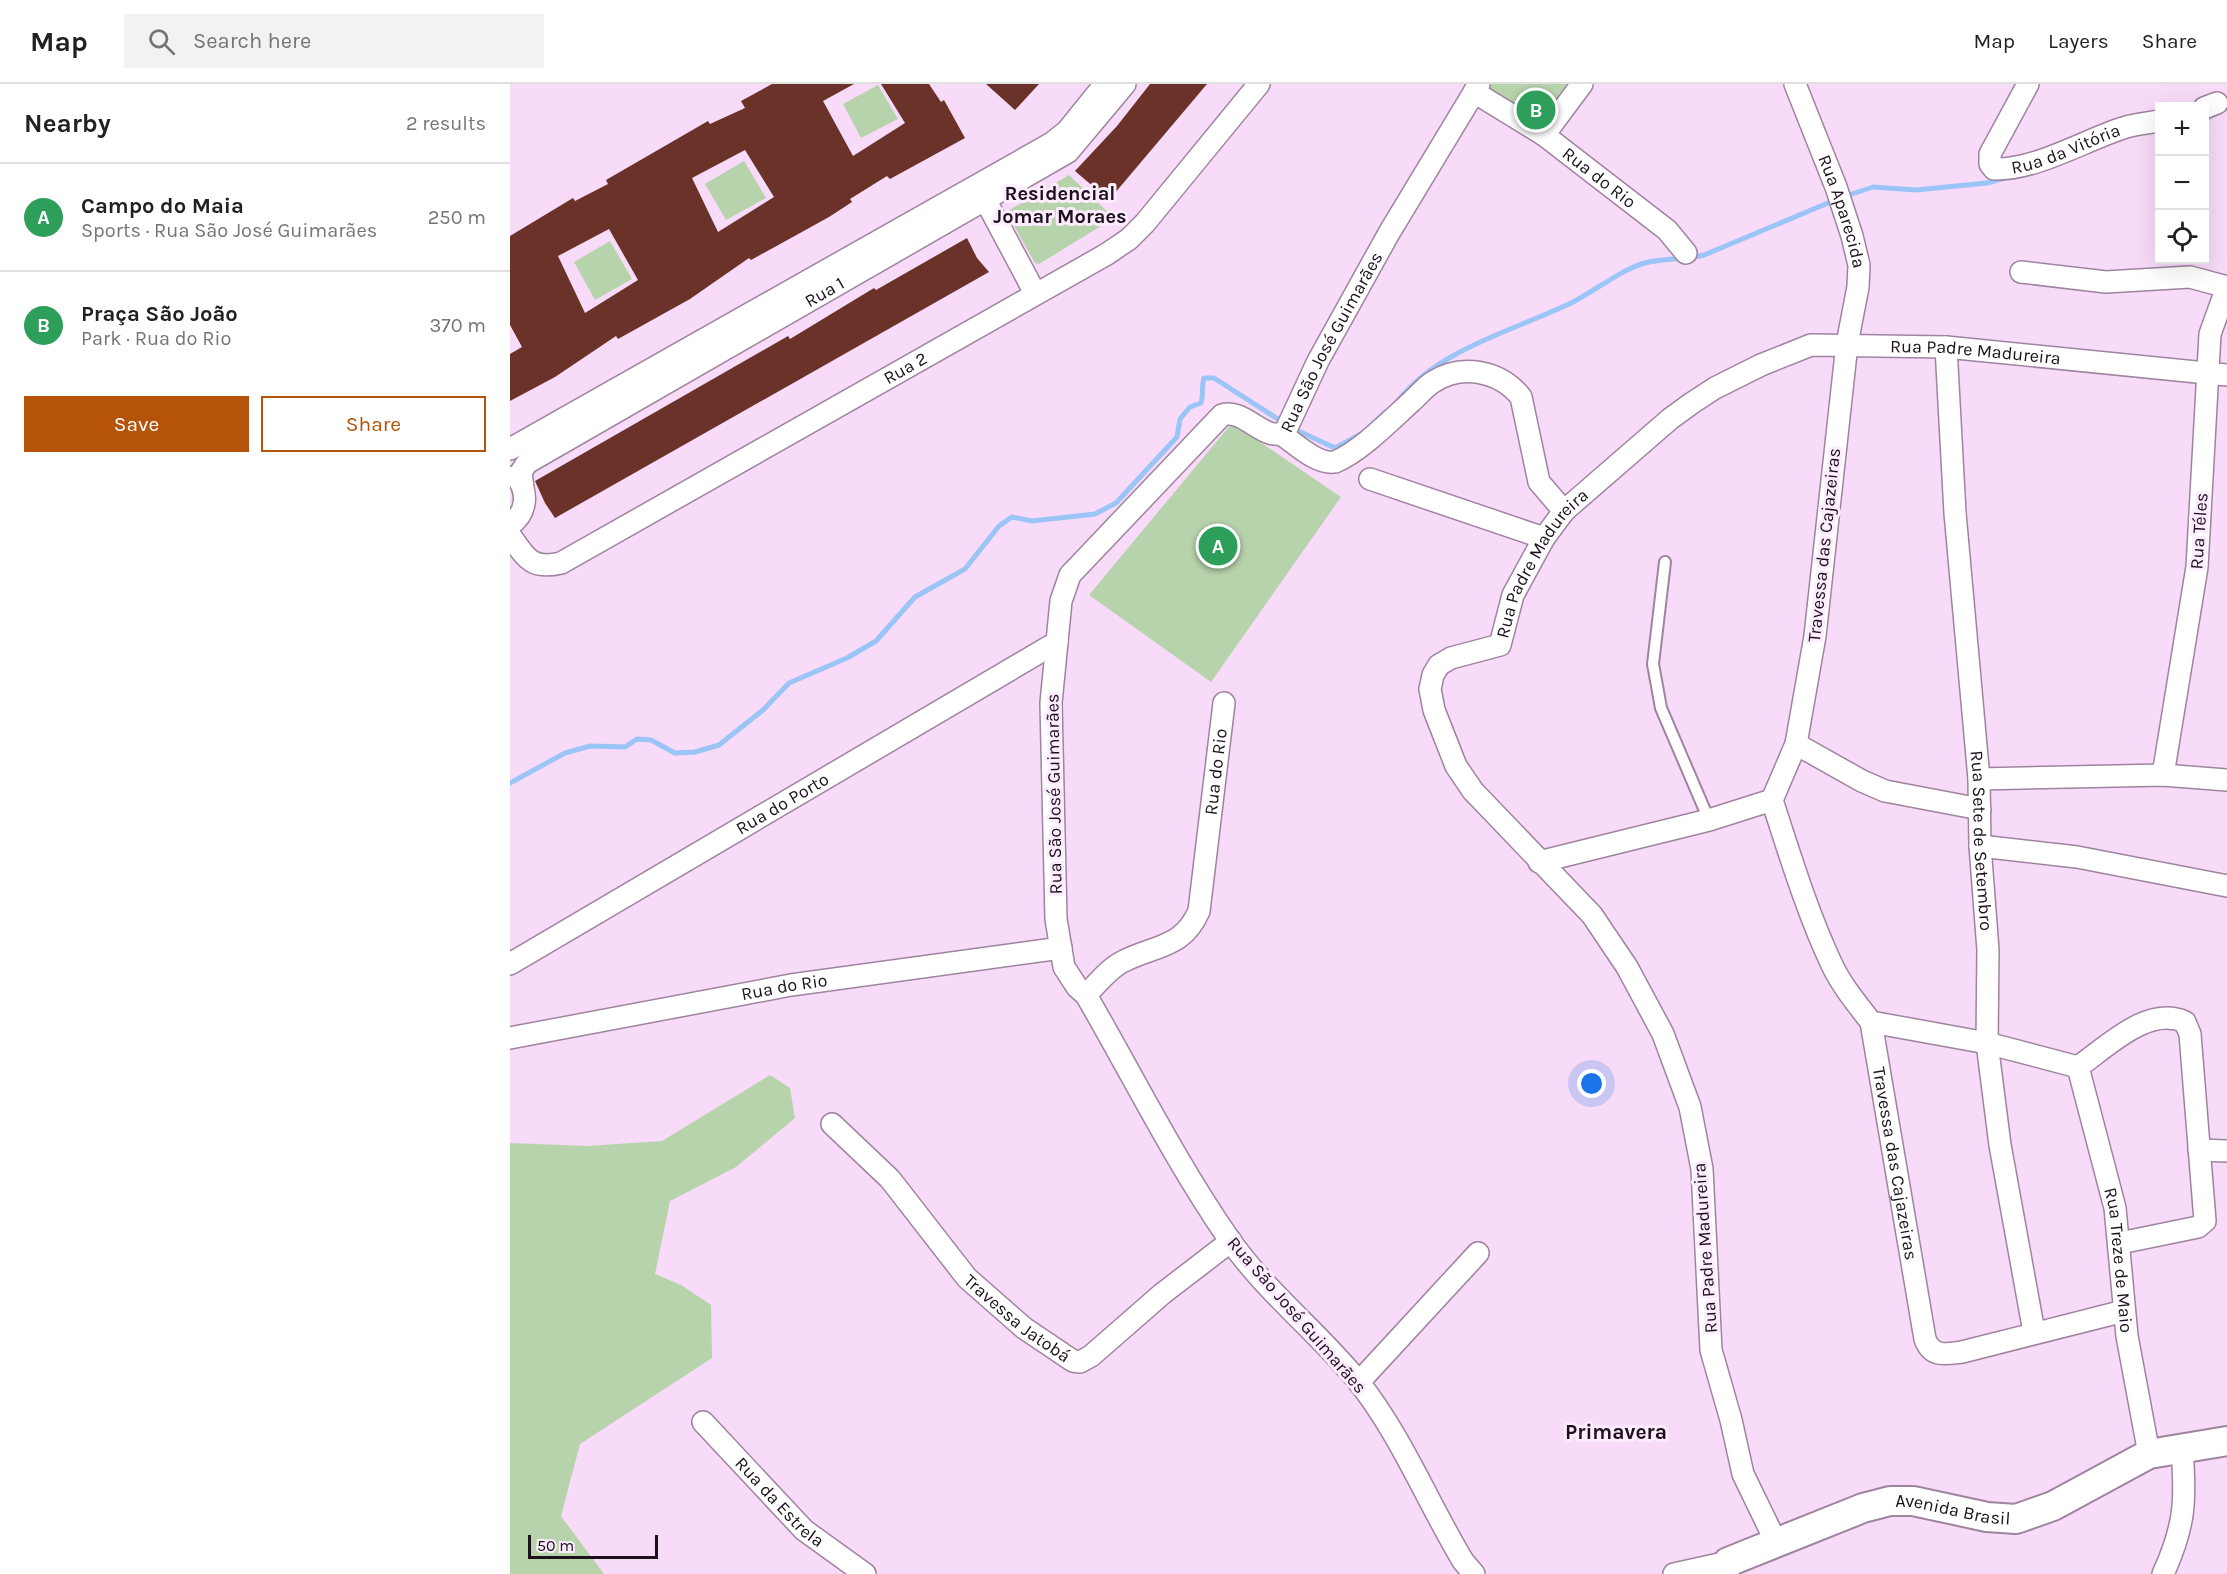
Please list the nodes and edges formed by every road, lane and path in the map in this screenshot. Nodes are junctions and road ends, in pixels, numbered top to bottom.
1 (1105, 84) edge
2 (1125, 84) edge
3 (1259, 84) edge
4 (1582, 84) edge
5 (1795, 84) edge
6 (2028, 84) edge
7 (1476, 88) edge
8 (2155, 122) edge
9 (1544, 135) junction
10 (982, 192) junction
11 (1686, 253) dead end
12 (2021, 272) dead end
13 (2227, 287) edge
14 (1035, 293) junction
15 (1847, 344) junction
16 (1946, 347) junction
17 (2218, 373) edge
18 (1288, 426) junction
19 (510, 449) edge
20 (1370, 479) dead end
21 (516, 480) edge
22 (1564, 511) junction
23 (510, 525) edge
24 (510, 535) edge
25 (1544, 538) junction
26 (1665, 562) dead end
27 (1057, 642) junction
28 (1224, 703) dead end
29 (1796, 744) junction
30 (2163, 775) junction
31 (1980, 778) junction
32 (2227, 780) edge
33 (1772, 800) junction
34 (1980, 808) junction
35 (1709, 820) junction
36 (1980, 846) junction
37 (1539, 862) junction
38 (2227, 886) edge
39 (1061, 948) junction
40 (510, 964) edge
41 (1086, 995) junction
42 (1871, 1022) junction
43 (510, 1038) edge
44 (1987, 1043) junction
45 (2078, 1067) junction
46 (832, 1124) dead end
47 (2199, 1150) junction
48 (2227, 1151) edge
49 (1231, 1241) junction
50 (2120, 1243) junction
51 (1478, 1252) dead end
52 (2124, 1311) junction
53 (2034, 1332) junction
54 (1359, 1383) junction
55 (703, 1422) dead end
56 (2227, 1441) edge
57 (2182, 1449) junction
58 (2150, 1454) junction
59 (1776, 1542) junction
60 (1728, 1568) edge
61 (865, 1574) edge
62 (1474, 1574) edge
63 (1674, 1574) edge
64 (2163, 1574) edge

1 - 10 street, Rua 1
2 - 10 street, Rua 1
3 - 14 street, Rua 2
4 - 9 street
5 - 15 street, Rua Aparecida
6 - 8 street, Rua da Vitória
7 - 9 street, Rua do Rio
7 - 18 street, Rua São José Guimarães
9 - 11 street, Rua do Rio
10 - 14 street
10 - 19 street, Rua 1
10 - 21 street, Rua 1
12 - 13 street
13 - 17 street, Rua Téles
14 - 24 street, Rua 2
15 - 16 street, Rua Padre Madureira
15 - 22 street, Rua Padre Madureira
15 - 29 street, Travessa das Cajazeiras
16 - 17 street, Rua Padre Madureira
16 - 31 street, Rua Sete de Setembro
17 - 30 street, Rua Téles
18 - 22 street
18 - 27 street, Rua São José Guimarães
20 - 25 street
21 - 23 street, Rua 1
22 - 25 street, Rua Padre Madureira
25 - 37 street, Rua Padre Madureira
26 - 35 lane
27 - 39 street, Rua São José Guimarães
27 - 40 street, Rua do Porto
28 - 41 street, Rua do Rio
29 - 33 street, Travessa das Cajazeiras
29 - 34 street
30 - 31 street
30 - 32 street
31 - 34 street, Rua Sete de Setembro
33 - 35 street
33 - 42 street, Travessa das Cajazeiras
34 - 36 street, Rua Sete de Setembro
35 - 37 street
36 - 38 street
36 - 44 street, Rua Sete de Setembro
37 - 59 street, Rua Padre Madureira
39 - 41 street, Rua São José Guimarães
39 - 43 street, Rua do Rio
41 - 49 street, Rua São José Guimarães
42 - 44 street
42 - 53 street, Travessa das Cajazeiras
44 - 45 street
44 - 53 street, Rua Sete de Setembro
45 - 47 street
45 - 50 street, Rua Treze de Maio
46 - 49 street, Travessa Jatobá
47 - 48 street
47 - 50 street
49 - 54 street, Rua São José Guimarães
50 - 52 street, Rua Treze de Maio
51 - 54 street
52 - 53 street, Travessa das Cajazeiras
52 - 58 street, Rua Treze de Maio
54 - 62 street, Rua São José Guimarães
55 - 61 street, Rua da Estrela
56 - 57 street, Avenida Brasil
57 - 58 street, Avenida Brasil
57 - 64 street
58 - 59 street, Avenida Brasil
59 - 60 street, Avenida Brasil
60 - 63 street, Avenida Brasil

